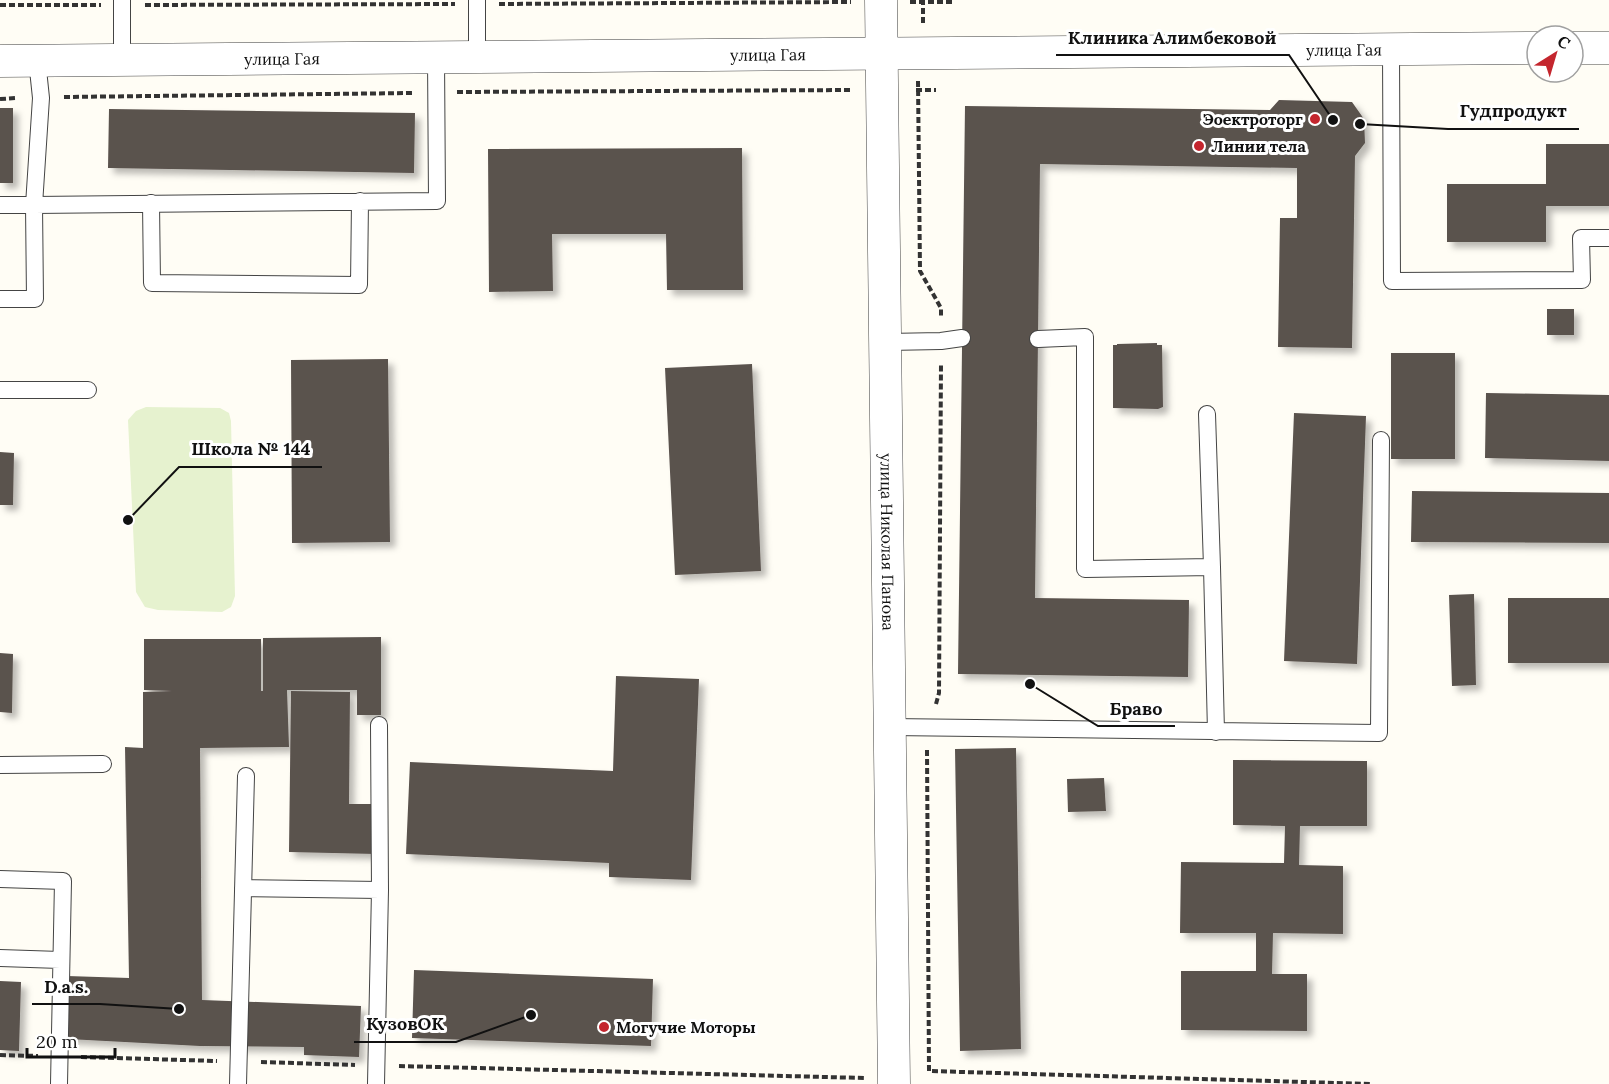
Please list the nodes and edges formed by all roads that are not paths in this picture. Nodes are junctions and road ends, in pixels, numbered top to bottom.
1 (123, 0) edge
2 (477, 0) edge
3 (881, 0) edge
4 (1525, 48) edge
5 (1585, 48) edge
6 (1609, 48) edge
7 (1391, 50) junction
8 (882, 54) junction
9 (436, 57) junction
10 (477, 57) junction
11 (37, 60) junction
12 (122, 60) junction
13 (0, 61) edge
14 (360, 201) junction
15 (151, 203) junction
16 (34, 204) junction
17 (0, 205) edge
18 (1609, 238) edge
19 (0, 299) edge
20 (962, 338) dead end
21 (1038, 339) dead end
22 (887, 342) junction
23 (0, 390) edge
24 (88, 390) dead end
25 (1207, 414) dead end
26 (1381, 440) dead end
27 (1212, 567) junction
28 (379, 725) dead end
29 (890, 727) junction
30 (1216, 732) junction
31 (103, 764) dead end
32 (0, 765) edge
33 (246, 776) dead end
34 (0, 879) edge
35 (243, 888) junction
36 (380, 890) junction
37 (0, 958) edge
38 (60, 960) junction
39 (59, 1084) edge
40 (238, 1084) edge
41 (376, 1084) edge
42 (894, 1084) edge

1 - 12 lane
2 - 10 lane
3 - 8 street, улица Николая Панова
4 - 7 street, улица Гая
5 - 6 street
7 - 8 street, улица Гая
7 - 18 lane
8 - 10 street, улица Гая
8 - 22 street, улица Николая Панова
9 - 10 street, улица Гая
9 - 12 street, улица Гая
9 - 14 lane
11 - 12 street, улица Гая
11 - 13 street, улица Гая
11 - 16 lane
14 - 15 lane
14 - 15 lane
15 - 16 lane
16 - 17 lane
16 - 19 lane
20 - 22 lane
21 - 27 lane
22 - 29 street, улица Николая Панова
23 - 24 lane
25 - 27 lane
26 - 30 lane
27 - 30 lane
28 - 36 lane
29 - 30 lane
29 - 42 street, улица Николая Панова
31 - 32 lane
33 - 35 lane
34 - 38 lane
35 - 36 lane
35 - 40 lane
36 - 41 lane
37 - 38 lane
38 - 39 lane

